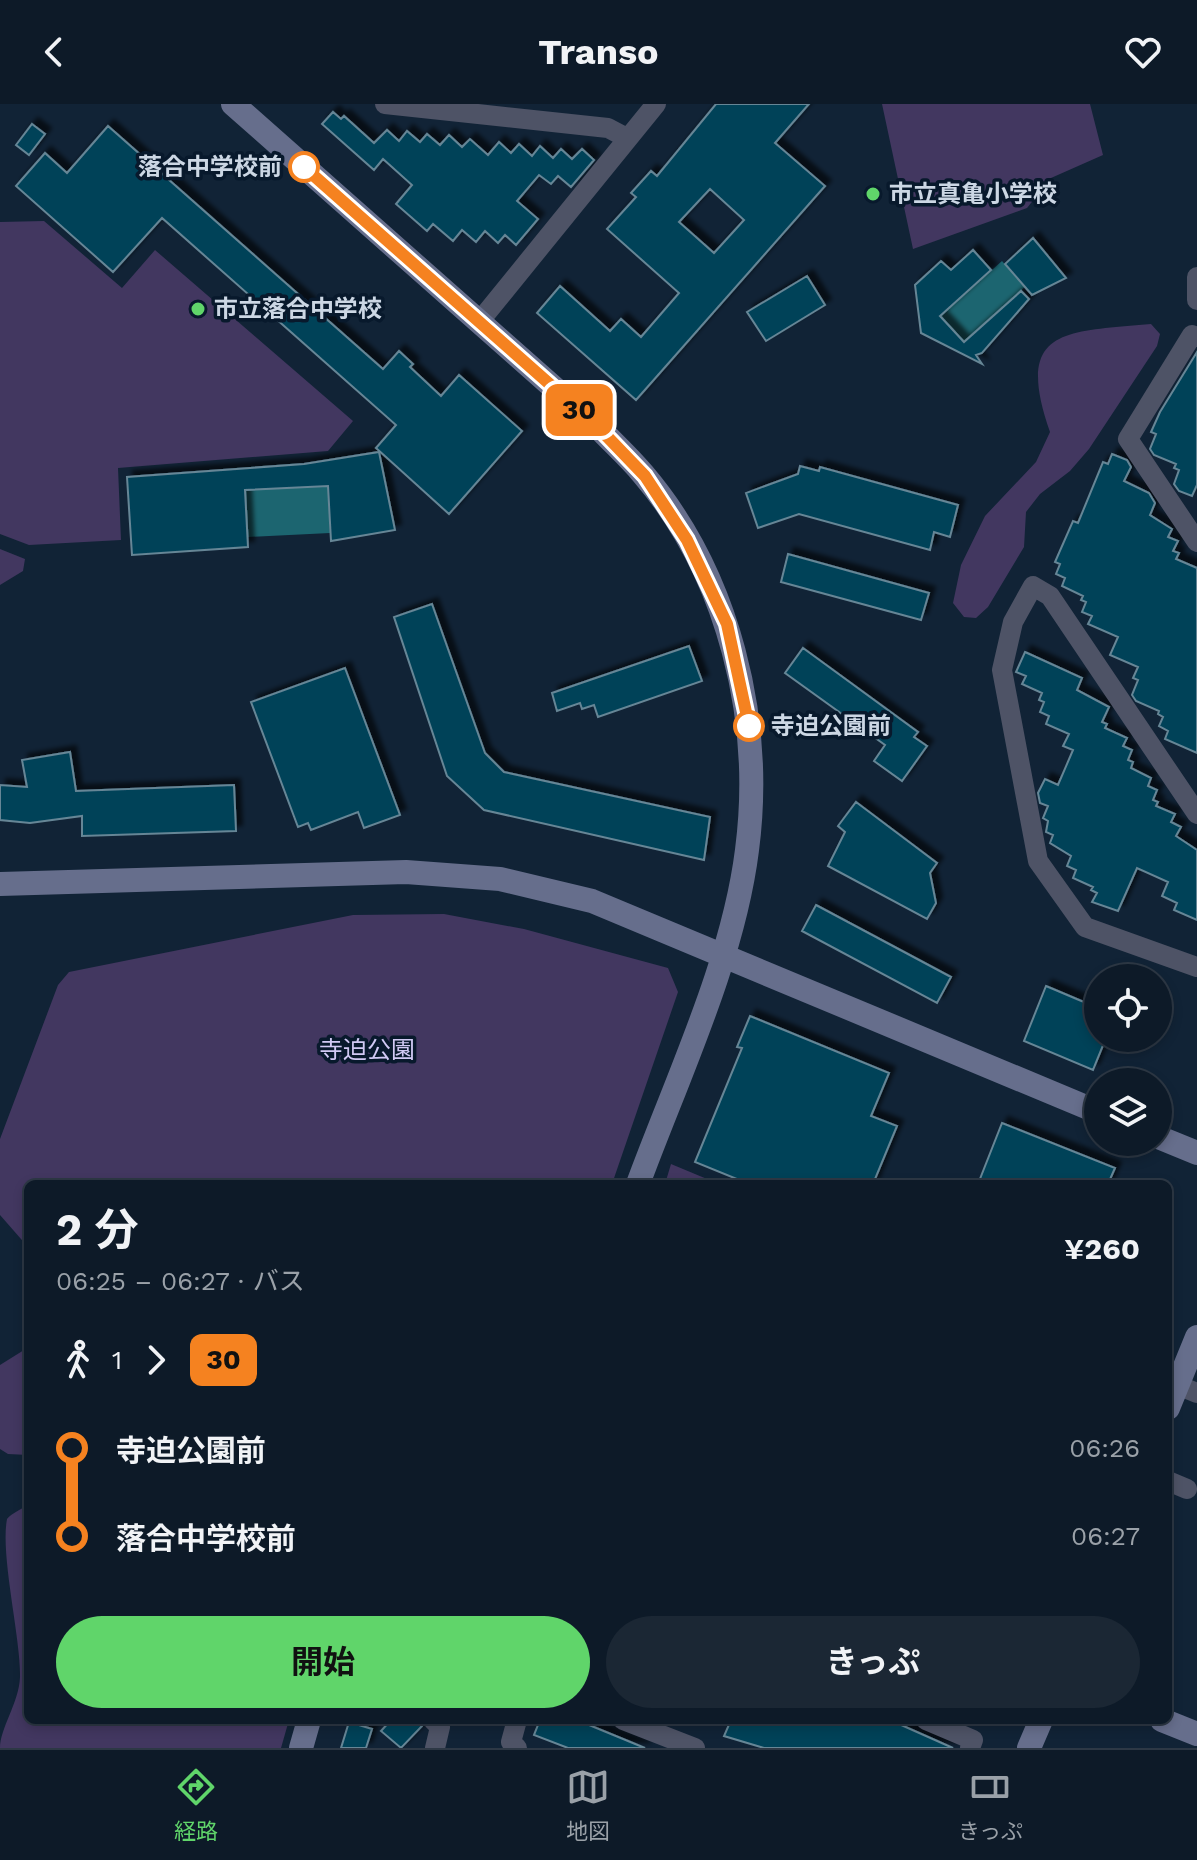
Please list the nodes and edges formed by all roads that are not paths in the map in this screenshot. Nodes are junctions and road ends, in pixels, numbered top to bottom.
1 (233, 104) edge
2 (385, 104) edge
3 (656, 104) edge
4 (627, 138) junction
5 (1197, 277) edge
6 (1197, 300) edge
7 (479, 322) junction
8 (1197, 337) edge
9 (1197, 542) edge
10 (1197, 814) edge
11 (0, 884) edge
12 (722, 956) junction
13 (1197, 967) edge
14 (1084, 1106) edge
15 (1172, 1143) edge
16 (1197, 1153) edge
17 (639, 1180) edge
18 (1197, 1337) edge
19 (1172, 1383) edge
20 (1197, 1393) edge
21 (1172, 1398) edge
22 (308, 1724) edge
23 (437, 1724) edge
24 (516, 1724) edge
25 (633, 1724) edge
26 (935, 1724) edge
27 (1039, 1724) edge
28 (1172, 1724) edge
29 (1197, 1734) edge
30 (301, 1748) edge
31 (435, 1748) edge
32 (517, 1748) edge
33 (695, 1748) edge
34 (970, 1748) edge
35 (1029, 1748) edge

1 - 7 street
2 - 4 street
3 - 4 street
4 - 7 street
5 - 6 street
7 - 12 street
8 - 9 street
10 - 13 street
11 - 12 street
12 - 14 street
12 - 17 street
15 - 16 street
18 - 21 street
19 - 20 street
22 - 30 street
23 - 31 street
24 - 32 street
25 - 33 street
26 - 34 street
27 - 35 street
28 - 29 street

